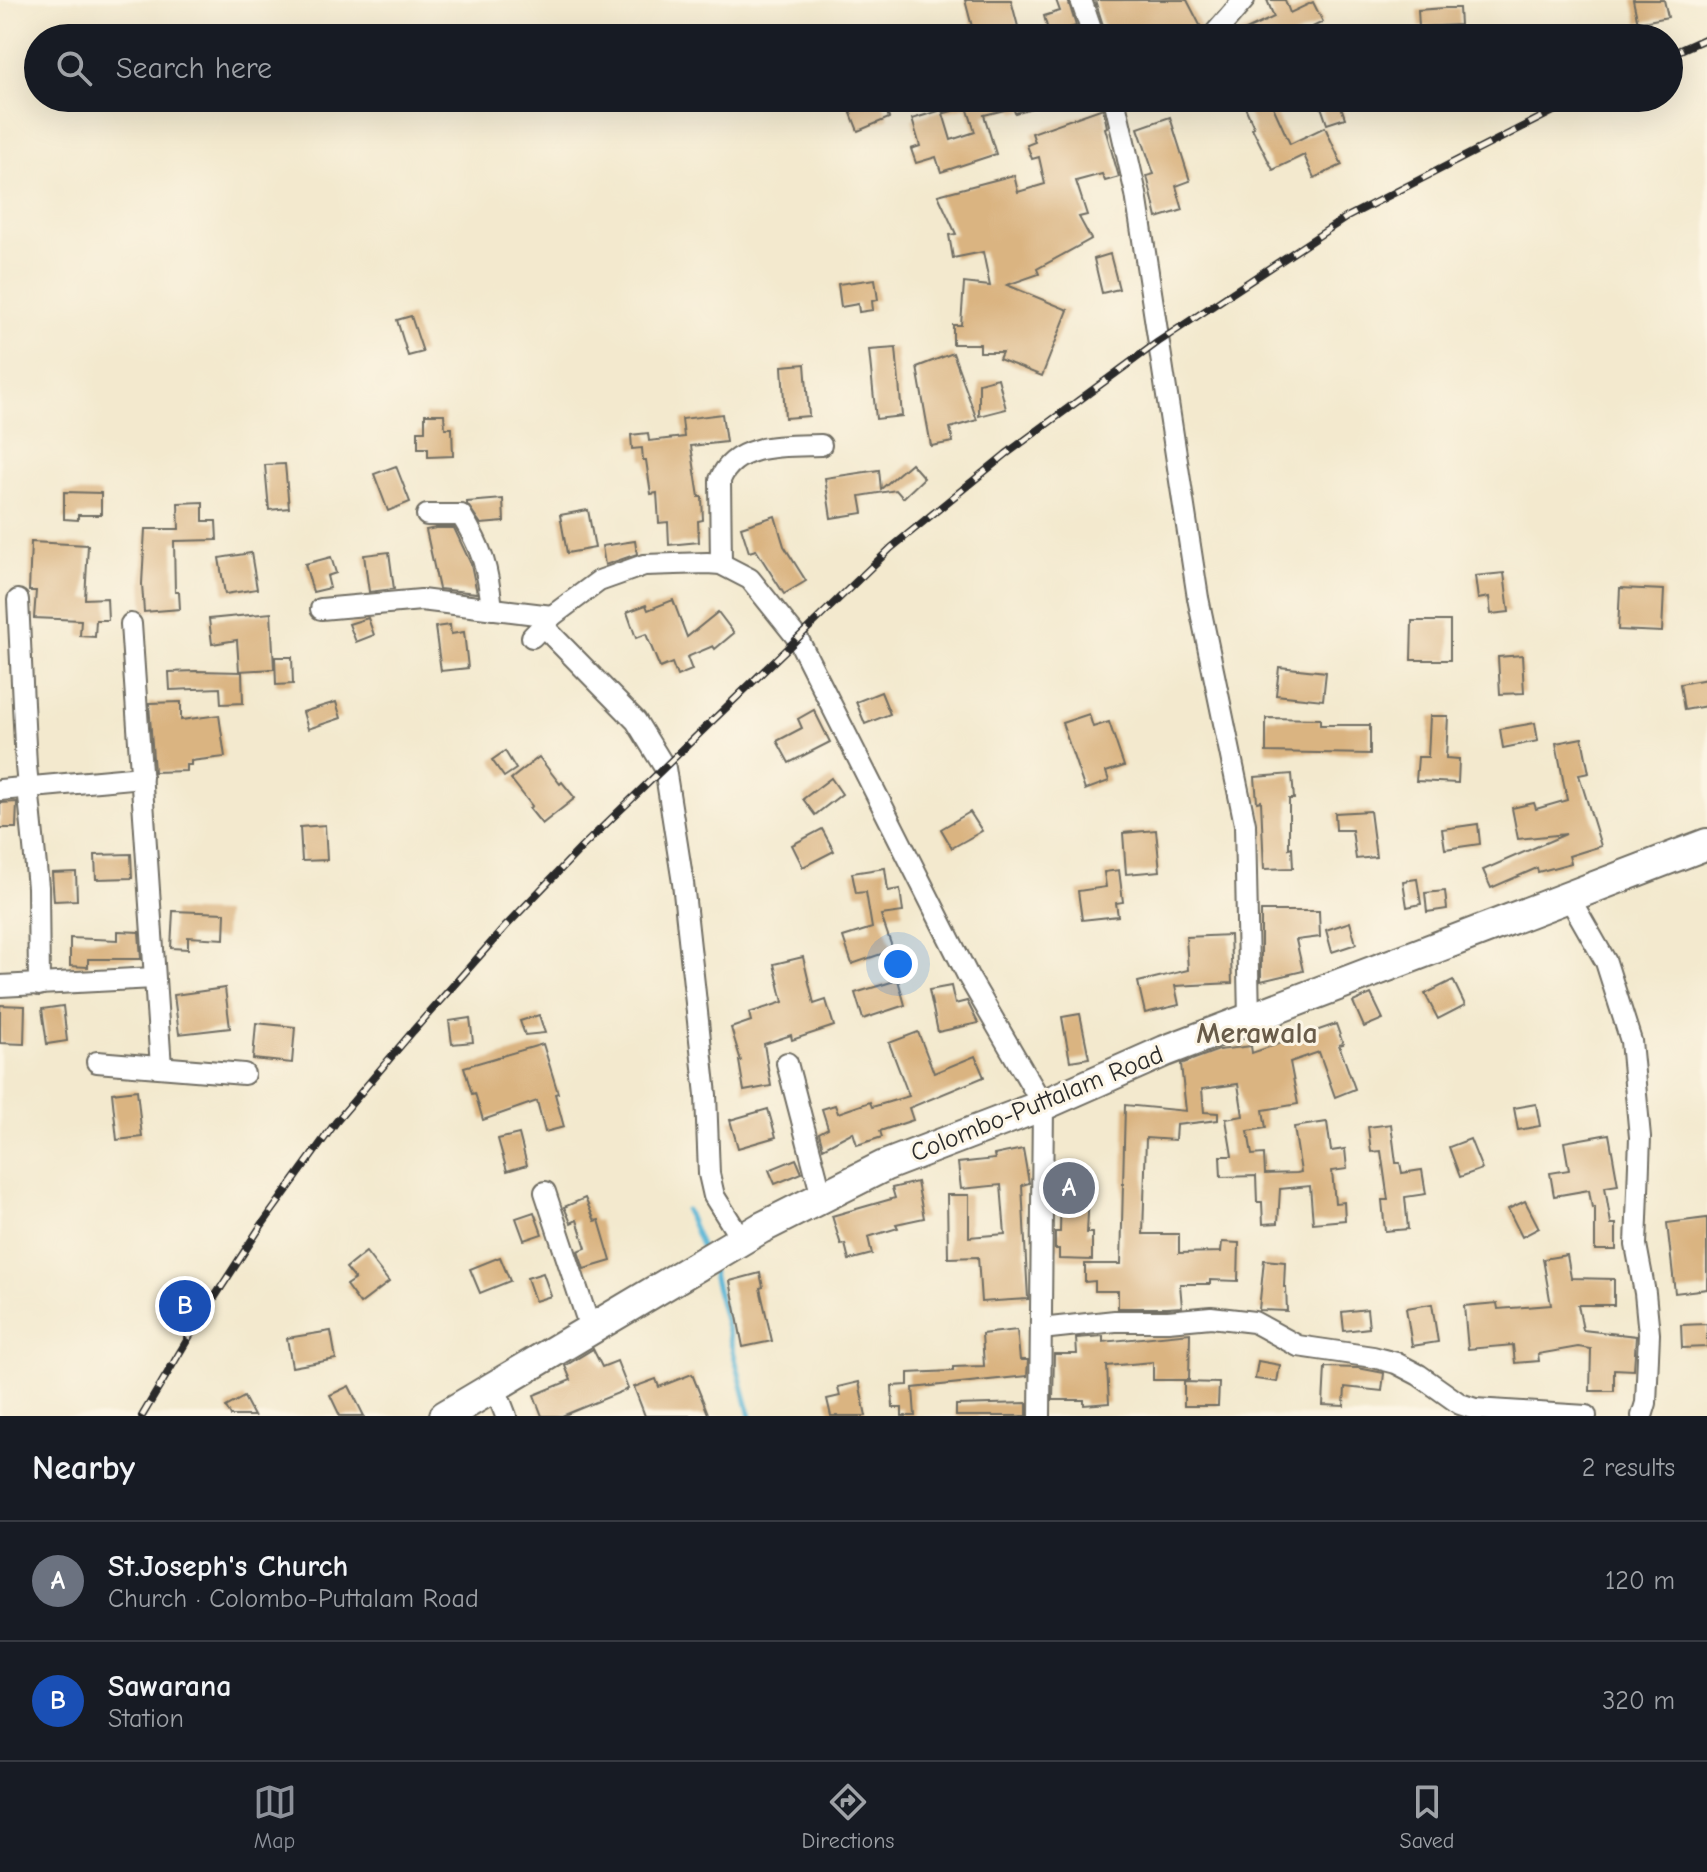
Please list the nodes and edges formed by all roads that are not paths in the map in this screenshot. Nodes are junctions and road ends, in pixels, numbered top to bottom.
1 (1081, 0) edge
2 (1244, 0) edge
3 (1089, 24) edge
4 (1223, 24) edge
5 (1117, 112) edge
6 (821, 445) dead end
7 (427, 515) dead end
8 (721, 564) junction
9 (18, 600) dead end
10 (321, 609) dead end
11 (492, 609) junction
12 (131, 624) dead end
13 (542, 627) junction
14 (142, 777) junction
15 (28, 787) junction
16 (0, 790) edge
17 (1707, 844) edge
18 (1570, 899) junction
19 (154, 978) junction
20 (39, 985) junction
21 (0, 986) edge
22 (1249, 1019) junction
23 (97, 1062) dead end
24 (787, 1063) dead end
25 (161, 1067) junction
26 (244, 1074) dead end
27 (1043, 1105) junction
28 (545, 1192) dead end
29 (822, 1197) junction
30 (741, 1239) junction
31 (590, 1328) junction
32 (1041, 1329) junction
33 (494, 1385) junction
34 (445, 1416) edge
35 (506, 1416) edge
36 (1040, 1416) edge
37 (1586, 1416) edge
38 (1642, 1416) edge

1 - 3 street
2 - 4 street
5 - 22 street
6 - 8 street
7 - 11 street
8 - 13 street
8 - 27 street
9 - 15 street
10 - 11 street
11 - 13 street
12 - 14 street
13 - 30 street
14 - 15 street
14 - 19 street
15 - 16 street
15 - 20 street
17 - 18 highway, Colombo-Puttalam Road
18 - 22 highway, Colombo-Puttalam Road
18 - 38 street
19 - 20 street
19 - 25 street
20 - 21 street
22 - 27 highway, Colombo-Puttalam Road
23 - 25 street
24 - 29 street
25 - 26 street
27 - 29 highway, Colombo-Puttalam Road
27 - 32 street
28 - 31 street
29 - 30 highway, Colombo-Puttalam Road
30 - 31 highway, Colombo-Puttalam Road
31 - 33 highway, Colombo-Puttalam Road
32 - 36 street
32 - 37 street
33 - 34 highway, Colombo-Puttalam Road
33 - 35 street

